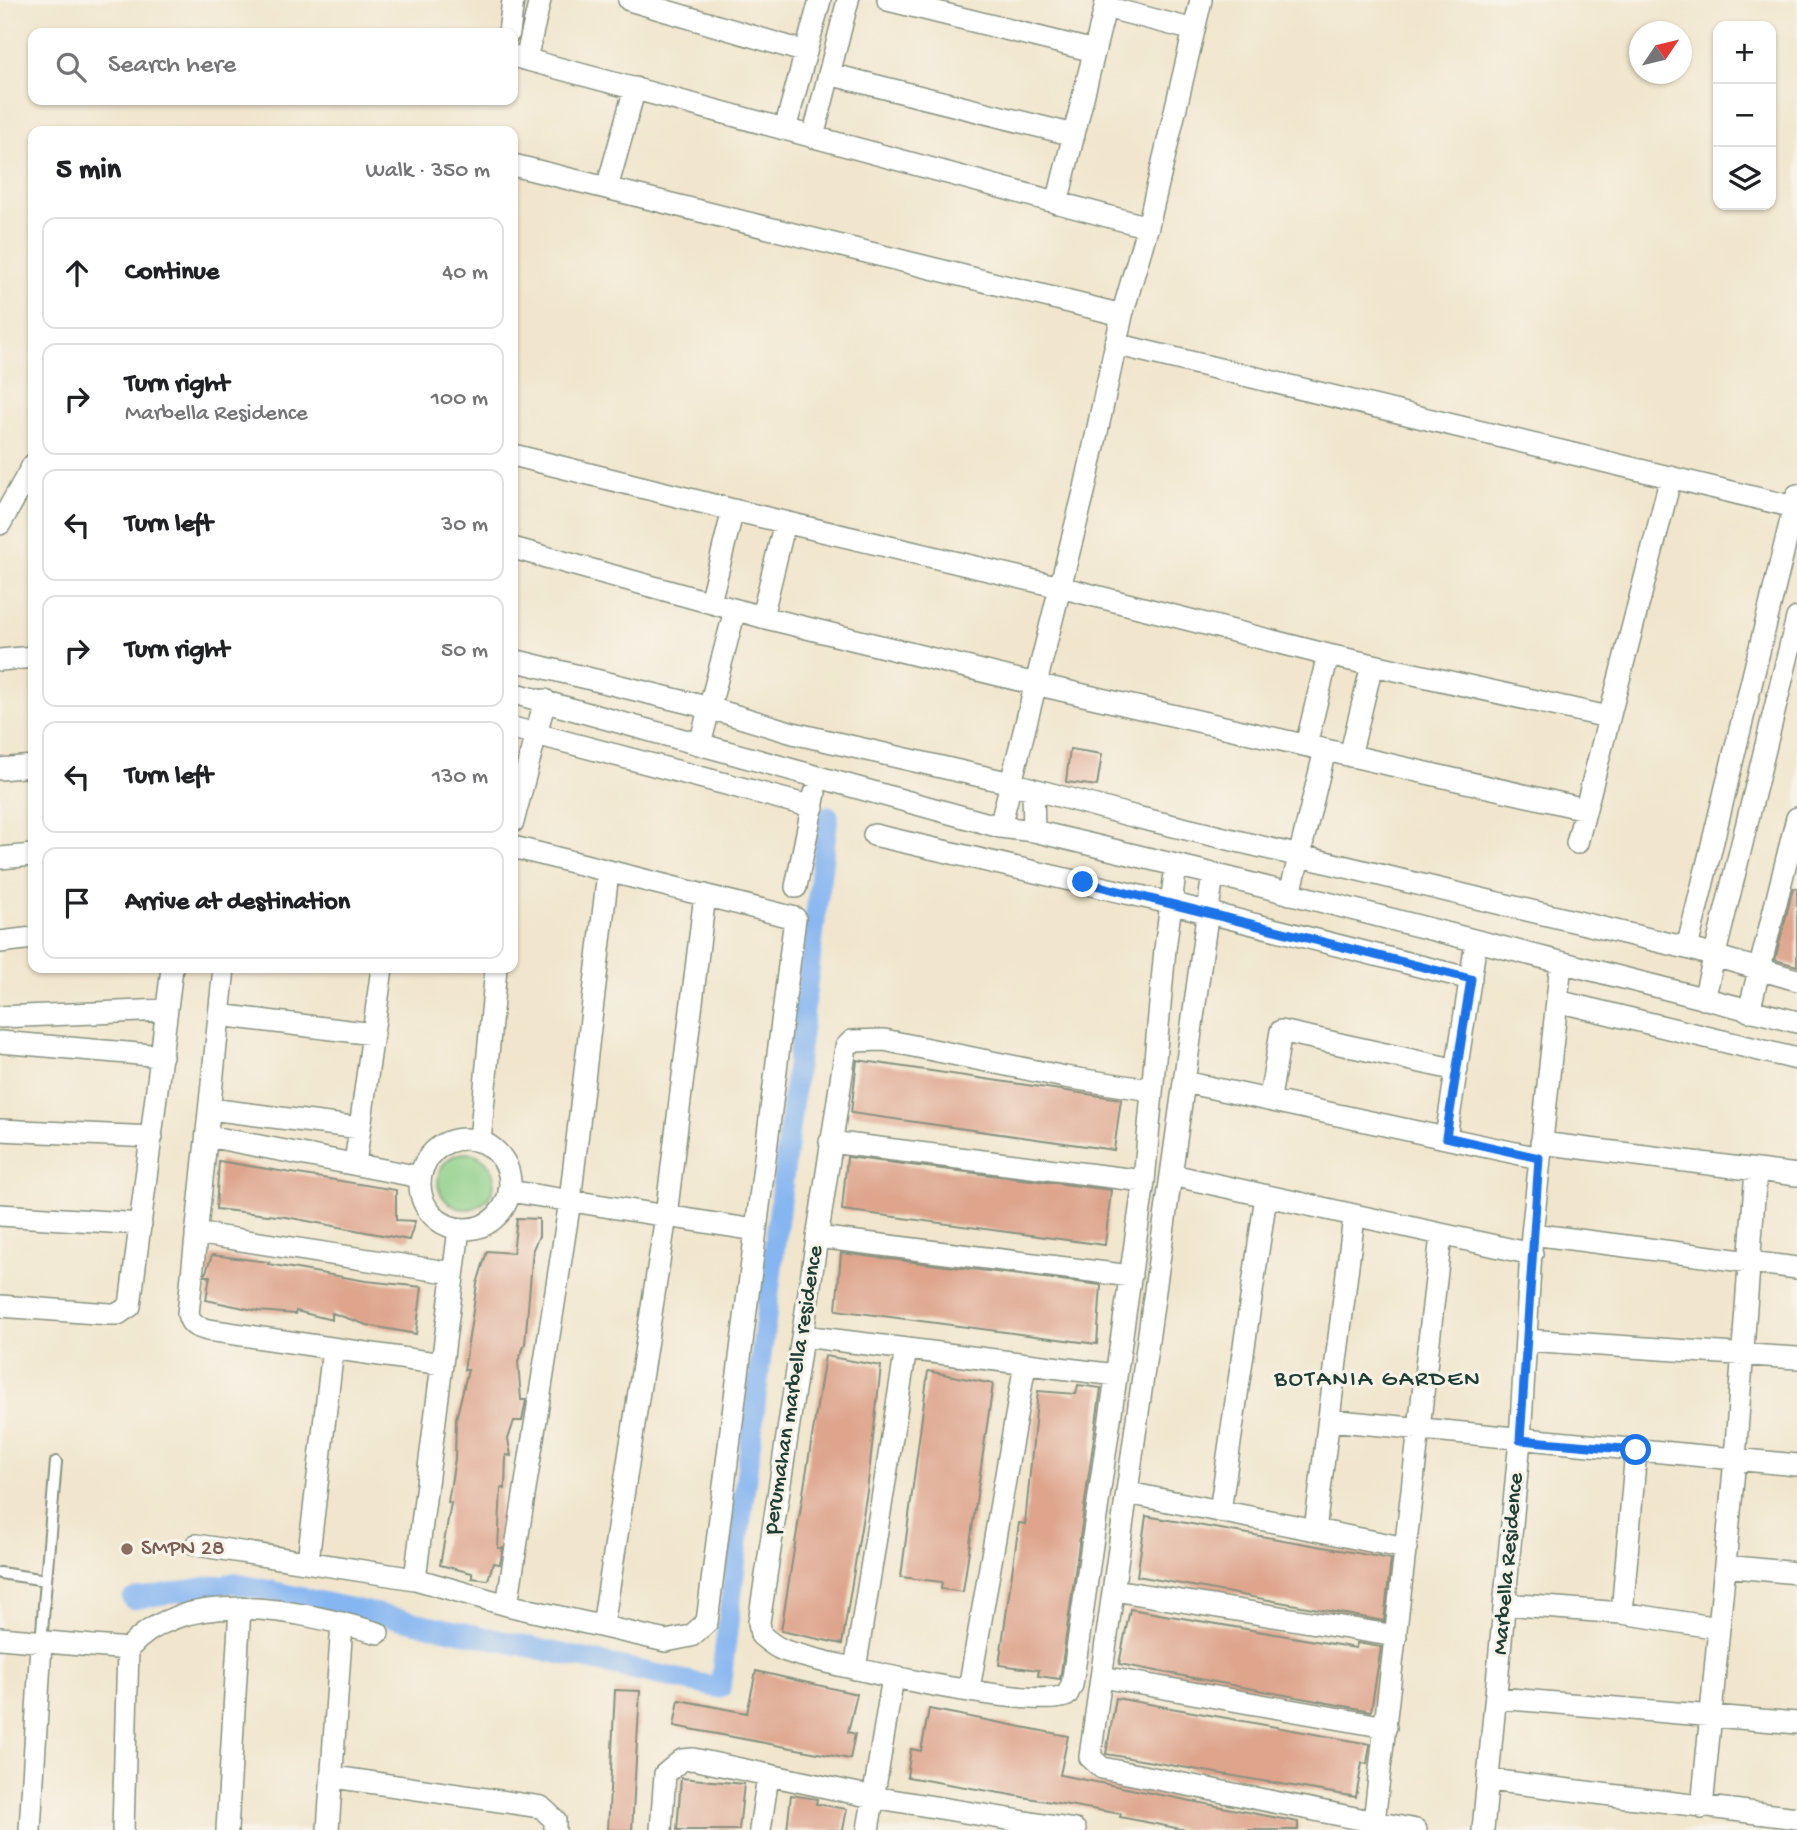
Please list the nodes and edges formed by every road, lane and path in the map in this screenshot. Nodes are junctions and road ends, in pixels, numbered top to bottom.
1 (513, 0) edge
2 (540, 0) edge
3 (629, 0) edge
4 (820, 0) edge
5 (848, 0) edge
6 (888, 0) edge
7 (1201, 0) edge
8 (1106, 3) edge
9 (510, 28) edge
10 (1194, 30) junction
11 (1094, 51) junction
12 (806, 52) junction
13 (519, 57) edge
14 (829, 74) junction
15 (635, 88) junction
16 (785, 129) junction
17 (1074, 135) junction
18 (813, 137) junction
19 (518, 166) edge
20 (607, 188) junction
21 (1058, 202) junction
22 (1148, 227) junction
23 (1122, 315) junction
24 (1115, 344) junction
25 (518, 456) edge
26 (28, 474) edge
27 (1671, 477) junction
28 (1796, 501) edge
29 (733, 510) junction
30 (785, 523) junction
31 (0, 524) edge
32 (518, 549) edge
33 (1060, 587) junction
34 (710, 603) junction
35 (735, 610) junction
36 (762, 617) junction
37 (1797, 618) edge
38 (1328, 655) junction
39 (28, 657) edge
40 (0, 660) edge
41 (520, 662) edge
42 (1372, 665) junction
43 (1035, 684) junction
44 (518, 694) edge
45 (545, 700) junction
46 (710, 708) junction
47 (1608, 717) junction
48 (518, 729) edge
49 (537, 734) junction
50 (700, 744) junction
51 (1316, 748) junction
52 (1350, 756) junction
53 (28, 766) edge
54 (0, 769) edge
55 (819, 778) junction
56 (1011, 783) junction
57 (1033, 790) junction
58 (518, 804) edge
59 (813, 807) junction
60 (1585, 809) junction
61 (1797, 818) edge
62 (1000, 827) junction
63 (1034, 831) junction
64 (874, 835) dead end
65 (1577, 843) dead end
66 (518, 848) edge
67 (28, 855) edge
68 (1299, 856) junction
69 (0, 858) edge
70 (1176, 866) junction
71 (608, 872) junction
72 (1213, 874) junction
73 (796, 887) dead end
74 (1290, 894) junction
75 (705, 895) junction
76 (1170, 903) junction
77 (1209, 912) junction
78 (28, 939) edge
79 (0, 942) edge
80 (1476, 942) junction
81 (1687, 948) junction
82 (1713, 958) junction
83 (1561, 963) junction
84 (1760, 970) junction
85 (171, 973) edge
86 (223, 973) edge
87 (381, 973) edge
88 (496, 973) edge
89 (1471, 979) junction
90 (1797, 980) edge
91 (1704, 999) junction
92 (1557, 1001) junction
93 (165, 1010) junction
94 (1749, 1011) junction
95 (219, 1015) junction
96 (0, 1017) edge
97 (1789, 1021) edge
98 (373, 1034) junction
99 (0, 1042) edge
100 (1773, 1054) junction
101 (162, 1056) junction
102 (1797, 1059) edge
103 (1457, 1070) junction
104 (1184, 1082) junction
105 (1151, 1090) junction
106 (1270, 1098) junction
107 (210, 1109) junction
108 (360, 1128) junction
109 (0, 1130) edge
110 (207, 1136) junction
111 (152, 1137) junction
112 (1446, 1137) junction
113 (480, 1141) junction
114 (830, 1142) junction
115 (1540, 1150) junction
116 (355, 1164) junction
117 (1756, 1170) junction
118 (1172, 1175) junction
119 (1797, 1175) edge
120 (419, 1177) junction
121 (1144, 1181) junction
122 (509, 1191) junction
123 (1266, 1196) junction
124 (570, 1201) junction
125 (0, 1215) edge
126 (666, 1216) junction
127 (1354, 1216) junction
128 (141, 1224) junction
129 (459, 1229) junction
130 (755, 1230) junction
131 (196, 1233) junction
132 (1441, 1236) junction
133 (817, 1237) junction
134 (1532, 1244) junction
135 (1750, 1262) junction
136 (1797, 1268) edge
137 (453, 1273) junction
138 (1131, 1276) junction
139 (0, 1306) edge
140 (803, 1336) junction
141 (1526, 1340) junction
142 (333, 1349) junction
143 (906, 1349) junction
144 (1742, 1354) junction
145 (1797, 1358) edge
146 (442, 1364) junction
147 (1025, 1364) junction
148 (1116, 1375) junction
149 (1329, 1420) junction
150 (1417, 1429) junction
151 (1520, 1440) junction
152 (1636, 1450) junction
153 (1735, 1459) junction
154 (56, 1462) dead end
155 (1797, 1465) edge
156 (1128, 1493) junction
157 (1220, 1511) junction
158 (1315, 1530) junction
159 (195, 1545) dead end
160 (1406, 1548) junction
161 (308, 1561) junction
162 (1725, 1566) junction
163 (0, 1573) edge
164 (1797, 1573) edge
165 (415, 1579) junction
166 (47, 1580) junction
167 (1114, 1590) junction
168 (1506, 1604) junction
169 (507, 1605) junction
170 (240, 1608) junction
171 (1622, 1613) junction
172 (341, 1623) junction
173 (603, 1626) junction
174 (1719, 1628) junction
175 (378, 1633) dead end
176 (1396, 1636) junction
177 (0, 1638) edge
178 (41, 1644) junction
179 (128, 1650) junction
180 (855, 1670) junction
181 (892, 1677) junction
182 (1102, 1677) junction
183 (969, 1689) junction
184 (1497, 1698) junction
185 (1711, 1714) junction
186 (1797, 1723) edge
187 (1386, 1727) junction
188 (768, 1776) junction
189 (334, 1777) junction
190 (1490, 1780) junction
191 (873, 1797) junction
192 (1702, 1808) junction
193 (1797, 1818) edge
194 (978, 1822) edge
195 (1374, 1822) junction
196 (30, 1830) edge
197 (123, 1830) edge
198 (227, 1830) edge
199 (328, 1830) edge
200 (555, 1830) edge
201 (661, 1830) edge
202 (760, 1830) edge
203 (868, 1830) edge
204 (1075, 1830) edge
205 (1416, 1830) edge
206 (1483, 1830) edge

1 - 9 street
2 - 13 street
3 - 12 street
4 - 12 street
5 - 14 street
6 - 11 street
7 - 10 street
8 - 10 street
8 - 11 street
10 - 22 street
11 - 17 street
12 - 16 street
13 - 15 street
14 - 17 street
14 - 18 street
15 - 16 street
15 - 20 street
16 - 18 street
17 - 21 street
18 - 21 street
19 - 20 street
20 - 23 street
21 - 22 street
22 - 23 street
23 - 24 street
24 - 27 street
24 - 33 street
25 - 29 street
26 - 31 street
27 - 28 street
27 - 47 street
28 - 81 street
29 - 30 street
29 - 34 street
30 - 33 street
30 - 36 street
32 - 34 street
33 - 38 street
33 - 43 street
34 - 35 street
35 - 36 street
35 - 46 street
36 - 43 street
37 - 82 street
38 - 42 street
38 - 51 street
39 - 40 street
41 - 44 street
41 - 46 street
42 - 47 street
42 - 52 street
43 - 51 street
43 - 56 street
44 - 45 street
45 - 49 street
45 - 50 street
46 - 50 street
46 - 56 street
47 - 60 street
48 - 49 street
49 - 58 street
49 - 59 street
50 - 55 street
51 - 52 street
51 - 68 street
52 - 60 street
53 - 54 street
55 - 59 street
55 - 62 street
56 - 57 street
56 - 62 street
57 - 63 street
57 - 68 street
59 - 73 street
60 - 65 street
61 - 84 street
62 - 63 street
63 - 70 street
64 - 76 street
66 - 71 street
67 - 69 street
68 - 74 street
68 - 81 street
70 - 72 street
70 - 76 street
71 - 75 street
71 - 124 street
72 - 74 street
72 - 77 street
74 - 80 street
75 - 126 street
75 - 130 street
76 - 77 street
76 - 105 street
77 - 89 street
77 - 104 street
78 - 79 street
80 - 83 street
80 - 89 street
81 - 82 street
82 - 84 street
82 - 91 street
83 - 91 street
83 - 92 street, Marbella Residence
84 - 90 street
84 - 94 street
85 - 93 street
86 - 95 street
87 - 98 street
88 - 113 street
89 - 103 street
91 - 94 street
92 - 100 street
92 - 115 street, Marbella Residence
93 - 96 street
93 - 101 street
94 - 97 street
95 - 98 street
95 - 107 street
97 - 100 street
98 - 108 street
99 - 101 street
100 - 102 street
101 - 111 street
103 - 106 street
103 - 112 street
104 - 106 street
104 - 118 street
105 - 114 street, perumahan marbella residence
105 - 121 street
106 - 112 street
107 - 108 street
107 - 110 street
108 - 116 street
109 - 111 street
110 - 116 street
110 - 131 street
111 - 128 street
112 - 115 street
113 - 120 street
113 - 122 street
114 - 121 street
114 - 133 street, perumahan marbella residence
115 - 117 street
115 - 134 street, Marbella Residence
116 - 120 street
117 - 119 street
117 - 135 street
118 - 123 street
118 - 156 street
120 - 129 street
121 - 138 street
122 - 124 street
122 - 129 street
123 - 127 street
123 - 157 street
124 - 126 street
124 - 169 street
125 - 128 street
126 - 130 street
126 - 173 street
127 - 132 street
127 - 149 street
128 - 139 street
129 - 137 street
130 - 173 street
131 - 137 street
131 - 142 street
132 - 134 street
132 - 150 street
133 - 138 street
133 - 140 street, perumahan marbella residence
134 - 135 street
134 - 141 street, Marbella Residence
135 - 136 street
135 - 144 street
137 - 146 street
138 - 148 street
140 - 143 street
140 - 180 street, perumahan marbella residence
141 - 144 street
141 - 151 street, Marbella Residence
142 - 146 street
142 - 161 street
143 - 147 street
143 - 180 street
144 - 145 street
144 - 153 street
146 - 165 street
147 - 148 street
147 - 183 street
148 - 183 street, perumahan marbella residence
149 - 150 street
149 - 158 street
150 - 151 street
150 - 160 street
151 - 152 street
151 - 168 street, Marbella Residence
152 - 153 street
152 - 171 street
153 - 155 street
153 - 162 street
154 - 166 lane
156 - 157 street
156 - 167 street
157 - 158 street
158 - 160 street
159 - 161 street
160 - 176 street
161 - 165 street
162 - 164 street
162 - 174 street
163 - 166 lane
165 - 169 street
166 - 178 lane
167 - 176 street
167 - 182 street
168 - 171 street
168 - 184 street, Marbella Residence
169 - 173 street
170 - 172 street
170 - 179 street
170 - 198 street
171 - 174 street
172 - 175 street
172 - 189 street
174 - 185 street
176 - 187 street
177 - 178 street
178 - 179 street
178 - 196 street
179 - 197 street
180 - 181 street, perumahan marbella residence
181 - 183 street, perumahan marbella residence
181 - 191 street
182 - 187 street
182 - 195 street
184 - 185 street
184 - 190 street, Marbella Residence
185 - 186 street
185 - 192 street
187 - 195 street
188 - 191 street
188 - 201 street
188 - 202 street
189 - 199 street
189 - 200 street
190 - 192 street
190 - 206 street, Marbella Residence
191 - 194 street
191 - 203 street
192 - 193 street
194 - 204 street
195 - 205 street

